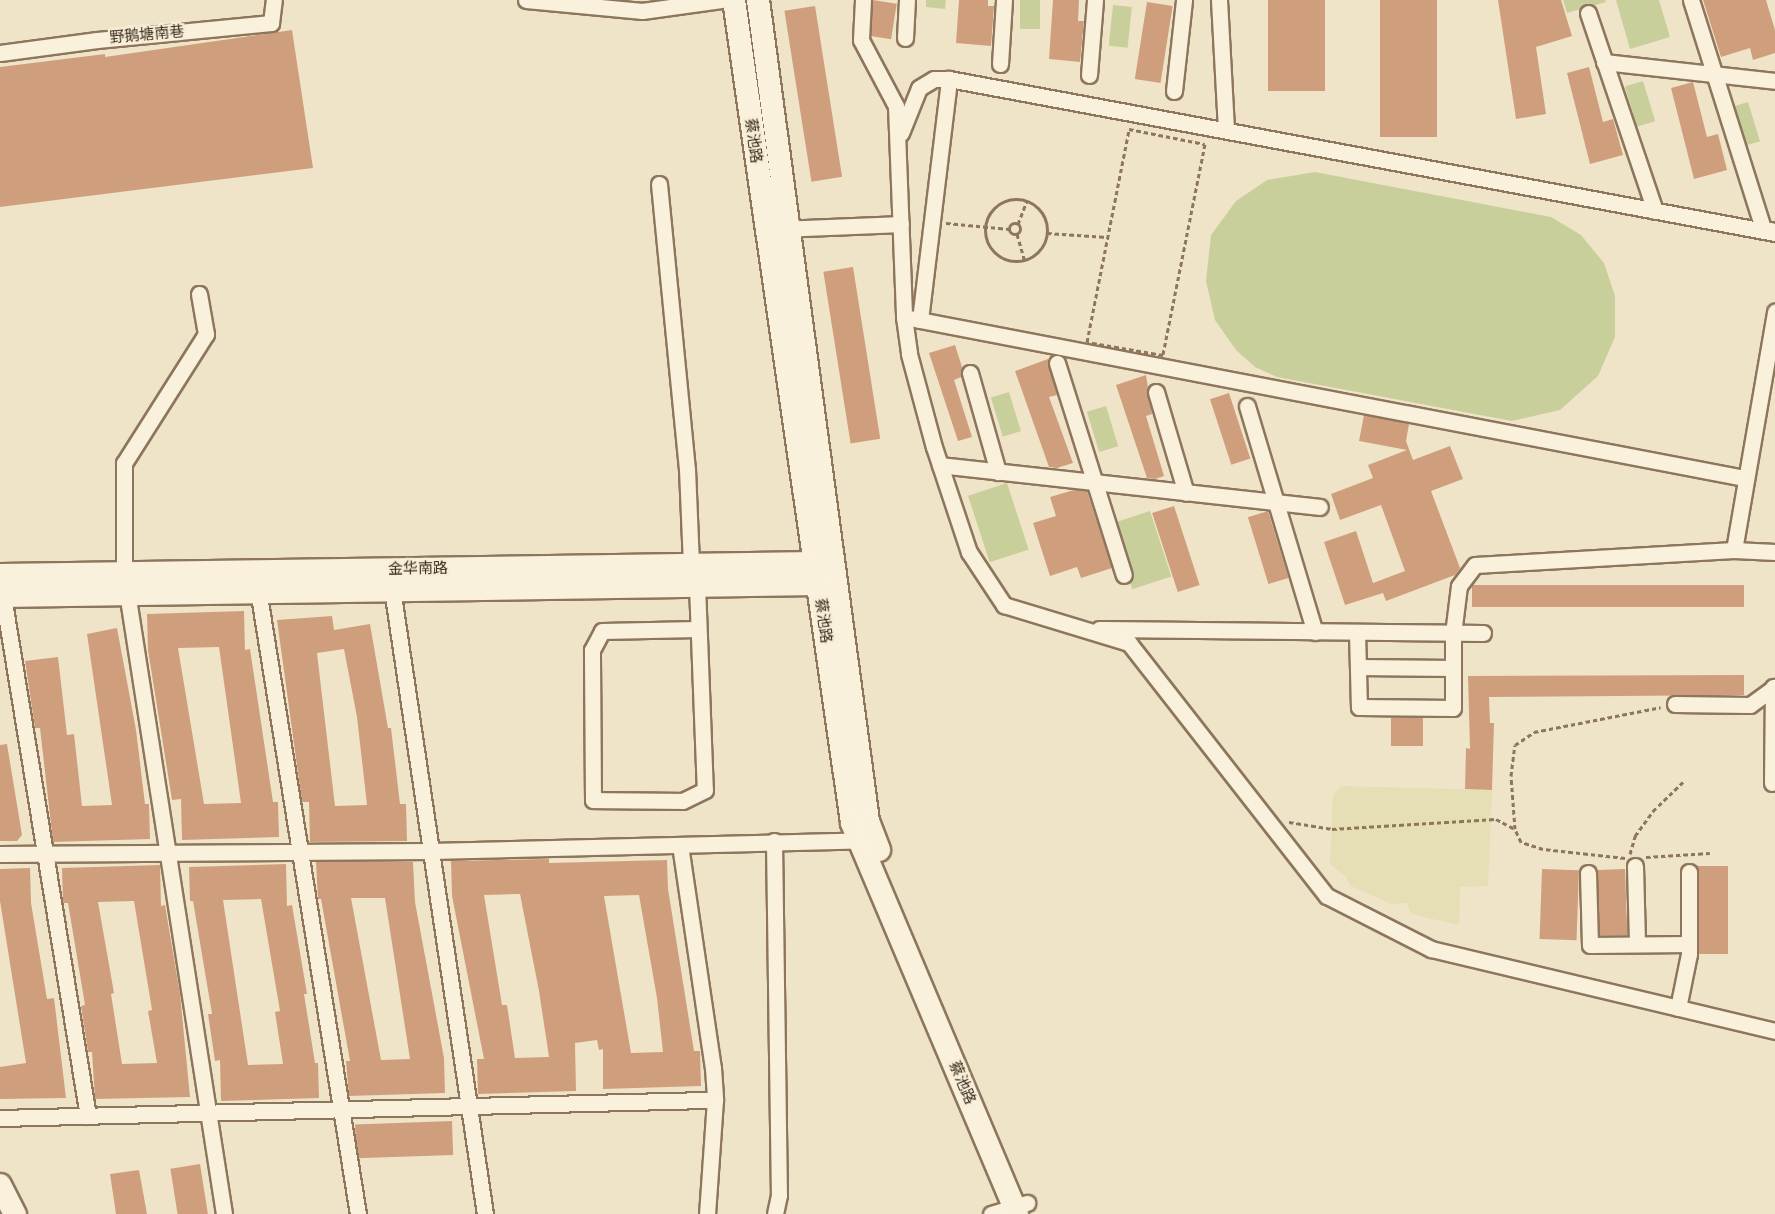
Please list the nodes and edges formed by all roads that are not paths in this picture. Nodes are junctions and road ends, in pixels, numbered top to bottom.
1 (274, 0) edge
2 (526, 0) edge
3 (721, 0) edge
4 (734, 0) edge
5 (758, 0) edge
6 (863, 0) edge
7 (907, 0) edge
8 (1004, 0) edge
9 (1095, 0) edge
10 (1184, 0) edge
11 (1219, 0) edge
12 (1691, 0) edge
13 (1588, 13) dead end
14 (904, 38) dead end
15 (0, 53) edge
16 (1604, 62) junction
17 (1000, 64) dead end
18 (1713, 73) junction
19 (1089, 75) dead end
20 (949, 79) junction
21 (1775, 81) edge
22 (1174, 92) dead end
23 (1226, 130) junction
24 (897, 145) junction
25 (659, 184) dead end
26 (1655, 211) junction
27 (901, 224) junction
28 (777, 229) junction
29 (1771, 231) edge
30 (200, 294) dead end
31 (1775, 312) edge
32 (904, 317) junction
33 (920, 320) junction
34 (1056, 363) dead end
35 (970, 374) dead end
36 (1156, 392) dead end
37 (1247, 406) dead end
38 (940, 465) junction
39 (998, 472) junction
40 (1744, 478) junction
41 (1094, 483) junction
42 (1186, 493) junction
43 (1276, 502) junction
44 (1320, 507) dead end
45 (1734, 550) junction
46 (1775, 552) edge
47 (124, 573) junction
48 (822, 573) junction
49 (1124, 574) dead end
50 (694, 575) junction
51 (391, 580) junction
52 (257, 582) junction
53 (1, 589) edge
54 (127, 596) junction
55 (698, 629) junction
56 (1085, 630) junction
57 (1315, 632) junction
58 (1357, 632) junction
59 (1483, 633) dead end
60 (1453, 634) junction
61 (1358, 667) junction
62 (1453, 668) junction
63 (1774, 687) edge
64 (1675, 704) road end
65 (1772, 783) dead end
66 (867, 840) junction
67 (774, 841) junction
68 (676, 845) junction
69 (430, 851) junction
70 (300, 852) junction
71 (168, 853) junction
72 (0, 854) edge
73 (45, 854) junction
74 (1632, 862) road end
75 (1689, 872) dead end
76 (1588, 873) dead end
77 (1637, 944) junction
78 (1689, 944) junction
79 (1678, 1008) junction
80 (1775, 1031) edge
81 (708, 1100) junction
82 (467, 1106) junction
83 (342, 1110) junction
84 (209, 1113) junction
85 (88, 1116) junction
86 (0, 1118) edge
87 (0, 1185) edge
88 (1022, 1210) edge
89 (15, 1214) edge
90 (224, 1214) edge
91 (358, 1214) edge
92 (485, 1214) edge
93 (702, 1214) edge
94 (707, 1214) edge
95 (775, 1214) edge
96 (991, 1214) edge

1 - 15 street, 野鹅塘南巷
2 - 3 street
4 - 28 street, 蔡池路
5 - 28 street, 蔡池路
6 - 24 street
7 - 14 street
8 - 17 street
9 - 19 street
10 - 22 street
11 - 23 street
12 - 18 street
13 - 16 street
16 - 18 street
16 - 26 street
18 - 21 street
18 - 29 street
20 - 23 street
20 - 24 street
20 - 33 street
23 - 26 street
24 - 27 street
25 - 50 street
26 - 29 street
27 - 28 street
27 - 32 street
28 - 48 street, 蔡池路
30 - 47 street
31 - 40 street
32 - 33 street
32 - 38 street
33 - 40 street
34 - 41 street
35 - 39 street
36 - 42 street
37 - 43 street
38 - 39 street
38 - 56 street
39 - 41 street
40 - 45 street
41 - 42 street
41 - 49 street
42 - 43 street
43 - 44 street
43 - 57 street
45 - 46 street
45 - 60 street
47 - 52 street, 金华南路
47 - 53 street, 金华南路
47 - 54 street
48 - 50 street, 金华南路
48 - 66 street, 蔡池路
50 - 51 street, 金华南路
50 - 55 street
51 - 52 street, 金华南路
51 - 69 street
52 - 54 street, 金华南路
52 - 70 street
53 - 54 street, 金华南路
53 - 73 street
54 - 71 street
55 - 55 street
56 - 57 street
56 - 79 street
57 - 58 street
58 - 60 street
58 - 61 street
59 - 60 street
60 - 62 street
61 - 62 street
61 - 62 street
63 - 64 street
63 - 65 street
66 - 67 street
66 - 88 street, 蔡池路
67 - 68 street
67 - 95 street
68 - 69 street
68 - 81 street
68 - 94 street
69 - 70 street
69 - 82 street
70 - 71 street
70 - 83 street
71 - 73 street
71 - 84 street
72 - 73 street
73 - 85 street
74 - 77 street
75 - 78 street
76 - 77 street
77 - 78 street
78 - 79 street
79 - 80 street
81 - 82 street
81 - 93 street
82 - 83 street
82 - 92 street
83 - 84 street
83 - 91 street
84 - 85 street
84 - 90 street
85 - 86 street
87 - 89 street
88 - 96 street

